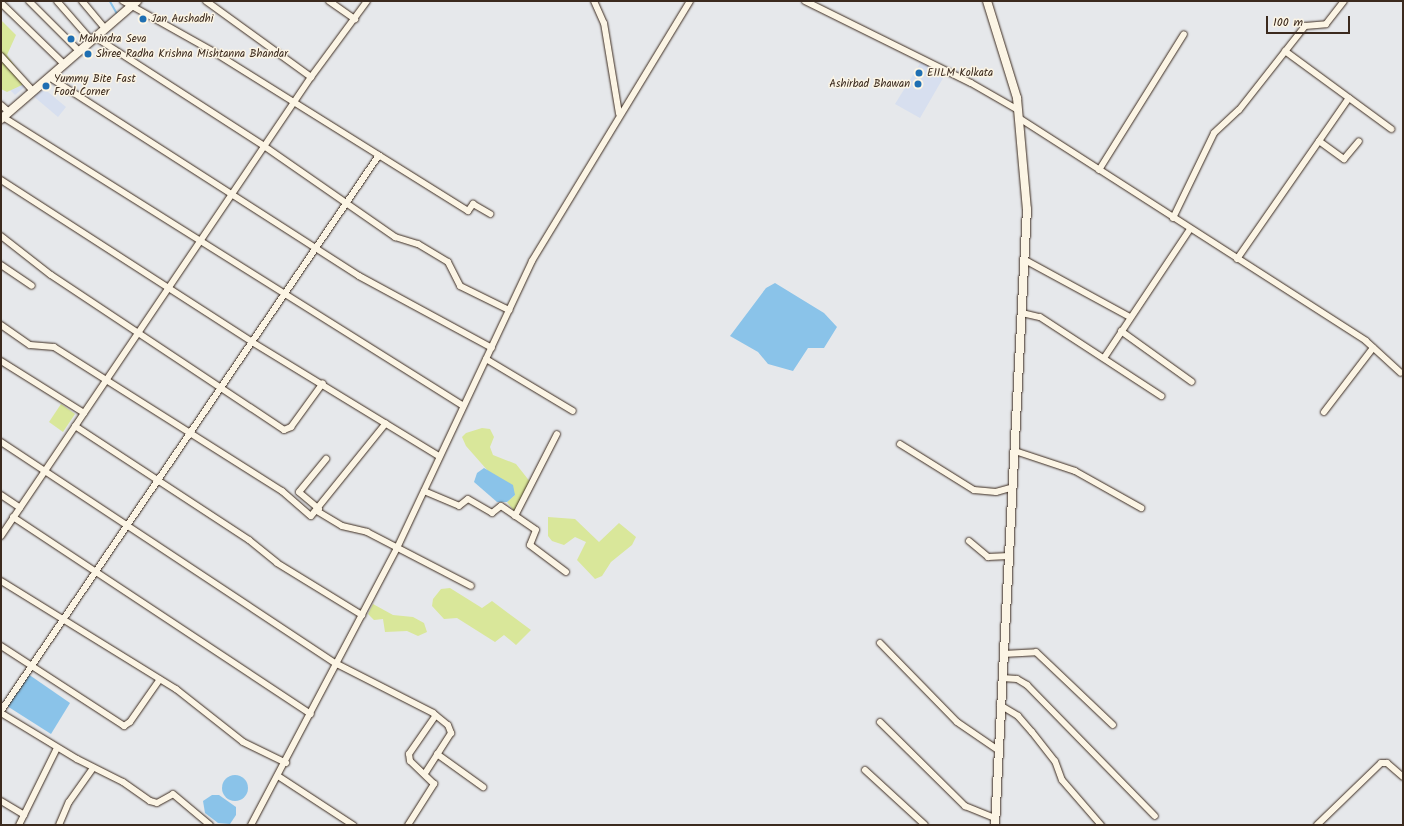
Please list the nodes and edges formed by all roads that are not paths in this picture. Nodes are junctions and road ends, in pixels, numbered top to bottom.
1 (29, 1) edge
2 (57, 1) edge
3 (82, 1) edge
4 (137, 1) edge
5 (206, 1) edge
6 (328, 1) edge
7 (367, 1) edge
8 (594, 1) edge
9 (690, 1) edge
10 (804, 1) edge
11 (987, 1) edge
12 (1344, 1) edge
13 (1, 3) edge
14 (129, 6) edge
15 (354, 19) junction
16 (103, 26) junction
17 (1184, 34) dead end
18 (91, 37) junction
19 (76, 49) junction
20 (1285, 51) junction
21 (1, 56) edge
22 (62, 62) junction
23 (49, 77) junction
24 (311, 77) junction
25 (30, 89) junction
26 (1349, 98) junction
27 (294, 102) junction
28 (4, 112) edge
29 (619, 114) junction
30 (1019, 114) junction
31 (1391, 129) dead end
32 (1319, 141) junction
33 (1359, 141) dead end
34 (264, 146) junction
35 (379, 155) junction
36 (1098, 170) junction
37 (1, 180) edge
38 (232, 194) junction
39 (346, 202) junction
40 (490, 214) dead end
41 (1173, 218) junction
42 (1190, 230) junction
43 (1, 236) edge
44 (200, 241) junction
45 (314, 248) junction
46 (1237, 259) junction
47 (1025, 260) junction
48 (1, 265) edge
49 (32, 286) dead end
50 (170, 286) junction
51 (283, 295) junction
52 (509, 310) junction
53 (1022, 313) junction
54 (1130, 317) junction
55 (1, 325) edge
56 (139, 332) junction
57 (1121, 332) junction
58 (252, 342) junction
59 (492, 348) junction
60 (1373, 348) junction
61 (1104, 358) junction
62 (486, 359) junction
63 (1, 361) edge
64 (1402, 373) edge
65 (106, 381) junction
66 (1192, 382) dead end
67 (324, 383) junction
68 (220, 388) junction
69 (1161, 396) dead end
70 (462, 404) junction
71 (573, 411) dead end
72 (1324, 412) dead end
73 (84, 413) junction
74 (386, 422) junction
75 (75, 426) junction
76 (188, 434) junction
77 (557, 434) dead end
78 (1, 442) edge
79 (902, 446) dead end
80 (1015, 451) junction
81 (439, 456) junction
82 (326, 459) dead end
83 (45, 471) junction
84 (156, 480) junction
85 (1013, 487) junction
86 (424, 491) junction
87 (1, 495) edge
88 (20, 508) junction
89 (1141, 508) dead end
90 (318, 510) junction
91 (515, 516) junction
92 (14, 517) junction
93 (124, 526) junction
94 (3, 528) edge
95 (1, 536) edge
96 (969, 541) dead end
97 (397, 548) junction
98 (1009, 556) junction
99 (94, 570) junction
100 (566, 572) dead end
101 (1, 581) edge
102 (471, 586) dead end
103 (362, 615) junction
104 (61, 620) junction
105 (880, 643) dead end
106 (1, 646) edge
107 (1003, 654) junction
108 (337, 664) junction
109 (31, 665) junction
110 (1002, 678) junction
111 (160, 679) junction
112 (1000, 705) junction
113 (1, 712) edge
114 (312, 714) junction
115 (436, 715) junction
116 (880, 722) dead end
117 (1113, 725) dead end
118 (57, 748) junction
119 (998, 750) junction
120 (437, 754) junction
121 (286, 762) junction
122 (94, 768) junction
123 (865, 770) dead end
124 (426, 772) junction
125 (278, 776) junction
126 (1403, 777) edge
127 (483, 787) dead end
128 (1, 801) edge
129 (24, 815) junction
130 (1155, 816) dead end
131 (995, 822) edge
132 (19, 825) edge
133 (59, 825) edge
134 (210, 825) edge
135 (251, 825) edge
136 (353, 825) edge
137 (408, 825) edge
138 (925, 825) edge
139 (1101, 825) edge
140 (1317, 825) edge

1 - 19 street
2 - 18 street
3 - 16 street
4 - 14 street
5 - 24 street
6 - 15 street
7 - 15 street
8 - 29 street
9 - 29 street
10 - 30 street
11 - 30 street
12 - 20 street
13 - 22 street
14 - 16 street
14 - 27 street
15 - 24 street
16 - 18 street
17 - 36 street
18 - 19 street
18 - 34 street
19 - 22 street
20 - 26 street
20 - 41 street
21 - 25 street
22 - 23 street
23 - 25 street
23 - 38 street
24 - 27 street
25 - 28 street
26 - 31 street
26 - 32 street
27 - 34 street
27 - 35 street
28 - 44 street
29 - 52 street
30 - 36 street
30 - 47 street
32 - 33 street
32 - 46 street
34 - 38 street
34 - 39 street
35 - 39 street
35 - 40 street
36 - 41 street
37 - 50 street
38 - 44 street
38 - 45 street
39 - 45 street
39 - 52 street
41 - 42 street
42 - 46 street
42 - 54 street
43 - 56 street
44 - 50 street
44 - 51 street
45 - 51 street
45 - 59 street
46 - 60 street
47 - 53 street
47 - 54 street
48 - 49 street
50 - 56 street
50 - 58 street
51 - 58 street
51 - 70 street
52 - 59 street
53 - 61 street
53 - 80 street
54 - 57 street
55 - 65 street
56 - 65 street
56 - 68 street
57 - 61 street
57 - 66 street
58 - 67 street
58 - 68 street
59 - 62 street
60 - 64 street
60 - 72 street
61 - 69 street
62 - 70 street
62 - 71 street
63 - 73 street
65 - 73 street
65 - 76 street
67 - 68 street
67 - 74 street
68 - 76 street
70 - 81 street
73 - 75 street
74 - 81 street
74 - 90 street
75 - 83 street
75 - 84 street
76 - 84 street
76 - 90 street
77 - 91 street
78 - 83 street
79 - 85 street
80 - 85 street
80 - 89 street
81 - 86 street
82 - 90 street
83 - 88 street
83 - 93 street
84 - 93 street
84 - 103 street
85 - 98 street
86 - 91 street
86 - 97 street
87 - 88 street
88 - 92 street
90 - 97 street
91 - 100 street
92 - 94 street
92 - 99 street
93 - 99 street
93 - 108 street
94 - 95 street
96 - 98 street
97 - 102 street
97 - 103 street
98 - 107 street
99 - 104 street
99 - 114 street
101 - 104 street
103 - 108 street
104 - 109 street
104 - 111 street
105 - 119 street
106 - 109 street
107 - 110 street
107 - 117 street
108 - 114 street
108 - 115 street
109 - 111 street
109 - 113 street
110 - 112 street
110 - 130 street
111 - 121 street
112 - 119 street
112 - 139 street
113 - 118 street
114 - 121 street
115 - 120 street
115 - 124 street
116 - 131 street
118 - 122 street
118 - 129 street
119 - 131 street
120 - 124 street
120 - 127 street
121 - 125 street
122 - 133 street
122 - 134 street
123 - 138 street
124 - 137 street
125 - 135 street
125 - 136 street
126 - 140 street
128 - 129 street
129 - 132 street

